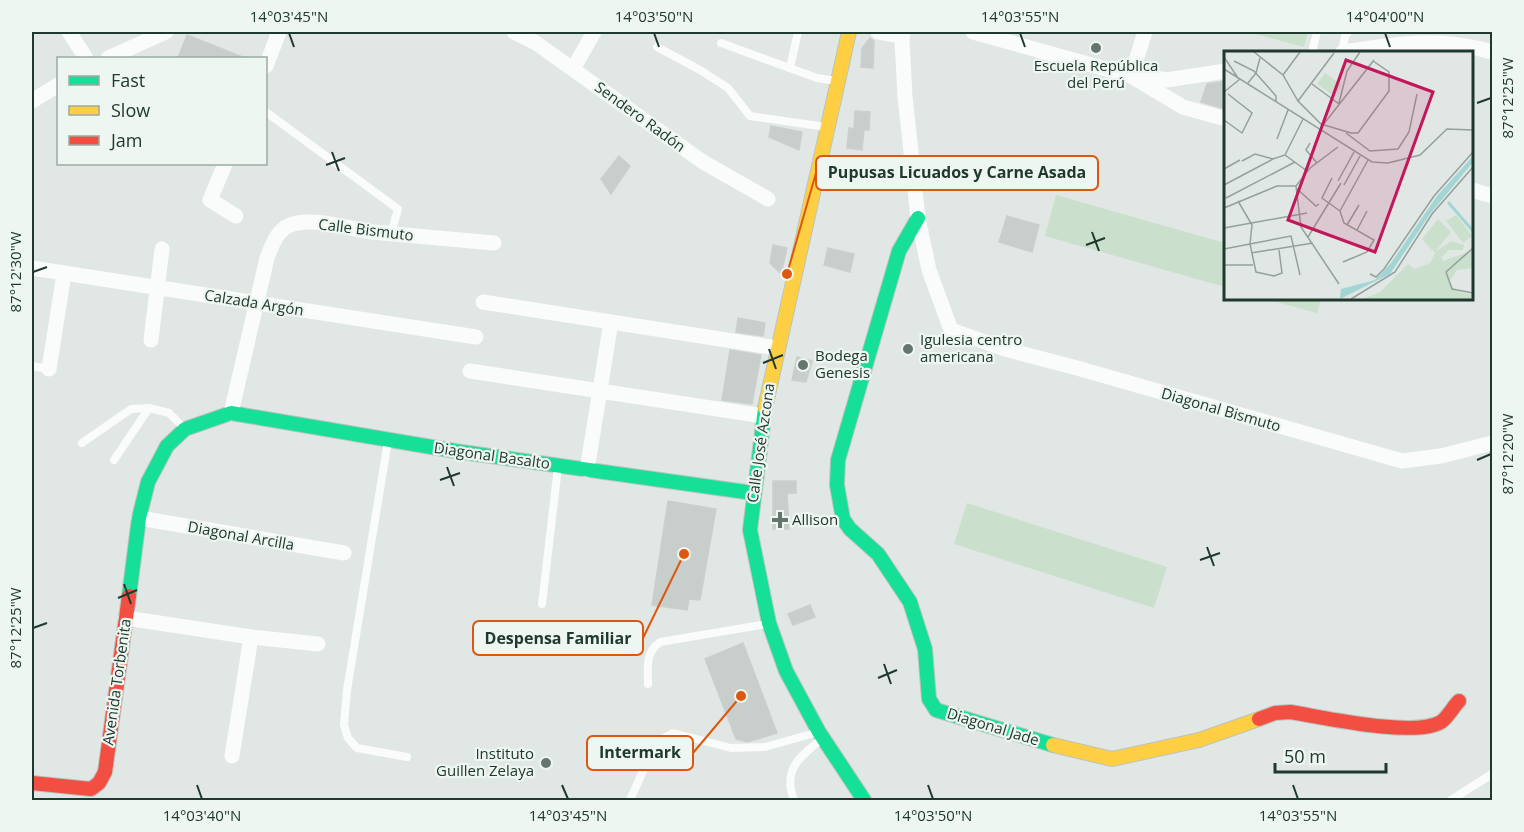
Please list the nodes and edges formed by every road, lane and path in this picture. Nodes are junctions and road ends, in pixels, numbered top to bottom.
1 (69, 32) edge
2 (166, 32) edge
3 (279, 32) edge
4 (514, 32) edge
5 (594, 32) edge
6 (798, 32) edge
7 (849, 32) edge
8 (878, 32) edge
9 (973, 32) edge
10 (1145, 32) edge
11 (1317, 32) edge
12 (1348, 32) edge
13 (903, 34) edge
14 (1001, 35) edge
15 (721, 42) dead end
16 (657, 47) dead end
17 (1312, 51) edge
18 (1342, 51) edge
19 (1348, 51) edge
20 (1492, 52) edge
21 (85, 57) edge
22 (110, 57) edge
23 (267, 63) edge
24 (790, 68) junction
25 (573, 69) junction
26 (1224, 71) edge
27 (1131, 74) junction
28 (838, 81) junction
29 (57, 86) edge
30 (32, 101) edge
31 (267, 113) edge
32 (1224, 118) edge
33 (828, 128) junction
34 (225, 165) edge
35 (1473, 190) edge
36 (1492, 196) edge
37 (768, 200) dead end
38 (236, 216) dead end
39 (918, 218) junction
40 (391, 233) junction
41 (494, 243) dead end
42 (162, 249) dead end
43 (32, 268) edge
44 (64, 274) junction
45 (157, 287) junction
46 (483, 302) dead end
47 (257, 303) junction
48 (611, 322) junction
49 (476, 338) dead end
50 (151, 340) dead end
51 (777, 348) junction
52 (32, 366) edge
53 (49, 369) joint
54 (470, 371) dead end
55 (600, 391) junction
56 (149, 408) junction
57 (231, 414) junction
58 (763, 416) junction
59 (185, 429) junction
60 (388, 440) junction
61 (82, 442) dead end
62 (1492, 443) edge
63 (114, 460) dead end
64 (558, 466) junction
65 (587, 470) junction
66 (753, 493) junction
67 (138, 518) junction
68 (344, 553) dead end
69 (542, 604) dead end
70 (126, 618) junction
71 (769, 623) junction
72 (251, 637) junction
73 (318, 644) dead end
74 (648, 684) dead end
75 (1458, 701) dead end
76 (821, 735) junction
77 (232, 756) dead end
78 (407, 757) dead end
79 (1492, 774) edge
80 (32, 783) edge
81 (630, 801) edge
82 (794, 801) edge
83 (864, 801) edge
84 (1452, 801) edge

1 - 21 street
2 - 22 street
3 - 23 street
4 - 25 street, Sendero Radón
5 - 25 street
6 - 24 lane
7 - 28 street, Calle José Azcona
8 - 13 street
9 - 14 street
10 - 27 street
11 - 17 lane
12 - 18 lane
13 - 39 street
14 - 27 street
15 - 24 lane
16 - 33 lane
19 - 20 street
24 - 28 lane
25 - 37 street, Sendero Radón
26 - 27 street
27 - 32 street
28 - 33 street, Calle José Azcona
29 - 30 street
31 - 40 lane
33 - 51 street, Calle José Azcona
34 - 38 street
35 - 36 street
39 - 62 street, Diagonal Bismuto
39 - 75 street, Diagonal Jade
40 - 41 street, Calle Bismuto
40 - 47 street, Calle Bismuto
42 - 45 street
43 - 44 street, Calzada Argón
44 - 45 street, Calzada Argón
44 - 53 street
45 - 47 street, Calzada Argón
45 - 50 street
46 - 48 street
47 - 49 street, Calzada Argón
47 - 57 street
48 - 51 street
48 - 55 street
51 - 58 street, Calle José Azcona
52 - 53 lane
54 - 55 street
55 - 58 street
55 - 65 street
56 - 59 lane
56 - 61 lane
56 - 63 lane
57 - 59 street
57 - 60 street, Diagonal Basalto
58 - 66 street, Calle José Azcona
59 - 67 street, Avenida Torbenita
60 - 64 street, Diagonal Basalto
60 - 78 lane
64 - 65 street, Diagonal Basalto
64 - 69 lane
65 - 66 street, Diagonal Basalto
66 - 71 street, Calle José Azcona
67 - 68 street, Diagonal Arcilla
67 - 70 street, Avenida Torbenita
70 - 72 street
70 - 80 street, Avenida Torbenita
71 - 74 lane
71 - 76 street, Calle José Azcona
72 - 73 street
72 - 77 street
76 - 81 lane
76 - 82 lane
76 - 83 street, Calle José Azcona
79 - 84 lane

